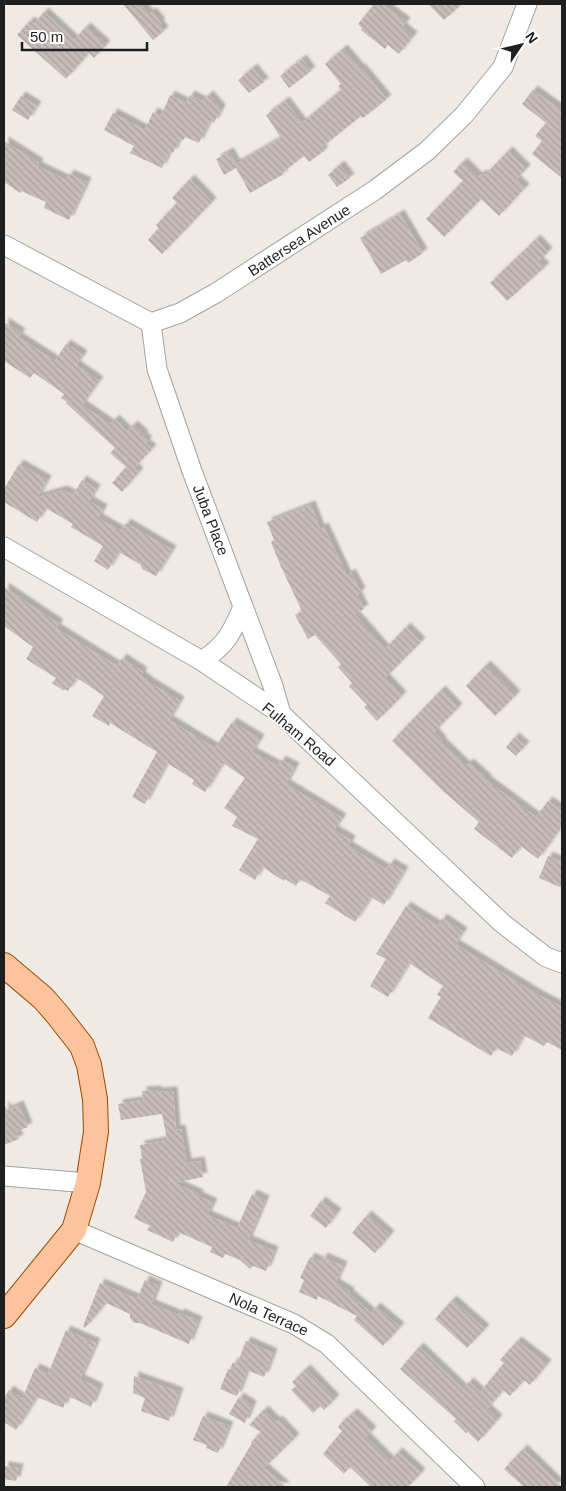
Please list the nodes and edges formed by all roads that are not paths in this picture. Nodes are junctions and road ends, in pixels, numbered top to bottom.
1 (527, 4) edge
2 (4, 245) edge
3 (150, 323) junction
4 (4, 547) edge
5 (244, 607) junction
6 (202, 661) junction
7 (281, 714) junction
8 (562, 963) edge
9 (4, 965) edge
10 (4, 1176) edge
11 (88, 1184) junction
12 (74, 1230) junction
13 (4, 1316) edge
14 (475, 1487) edge

1 - 3 street, Battersea Avenue
2 - 3 street
3 - 5 street, Juba Place
4 - 6 street, Fulham Road
5 - 6 street
5 - 7 street, Juba Place
6 - 7 street, Fulham Road
7 - 8 street, Fulham Road
9 - 11 main road
10 - 11 street
11 - 12 main road
12 - 13 main road
12 - 14 street, Nola Terrace

